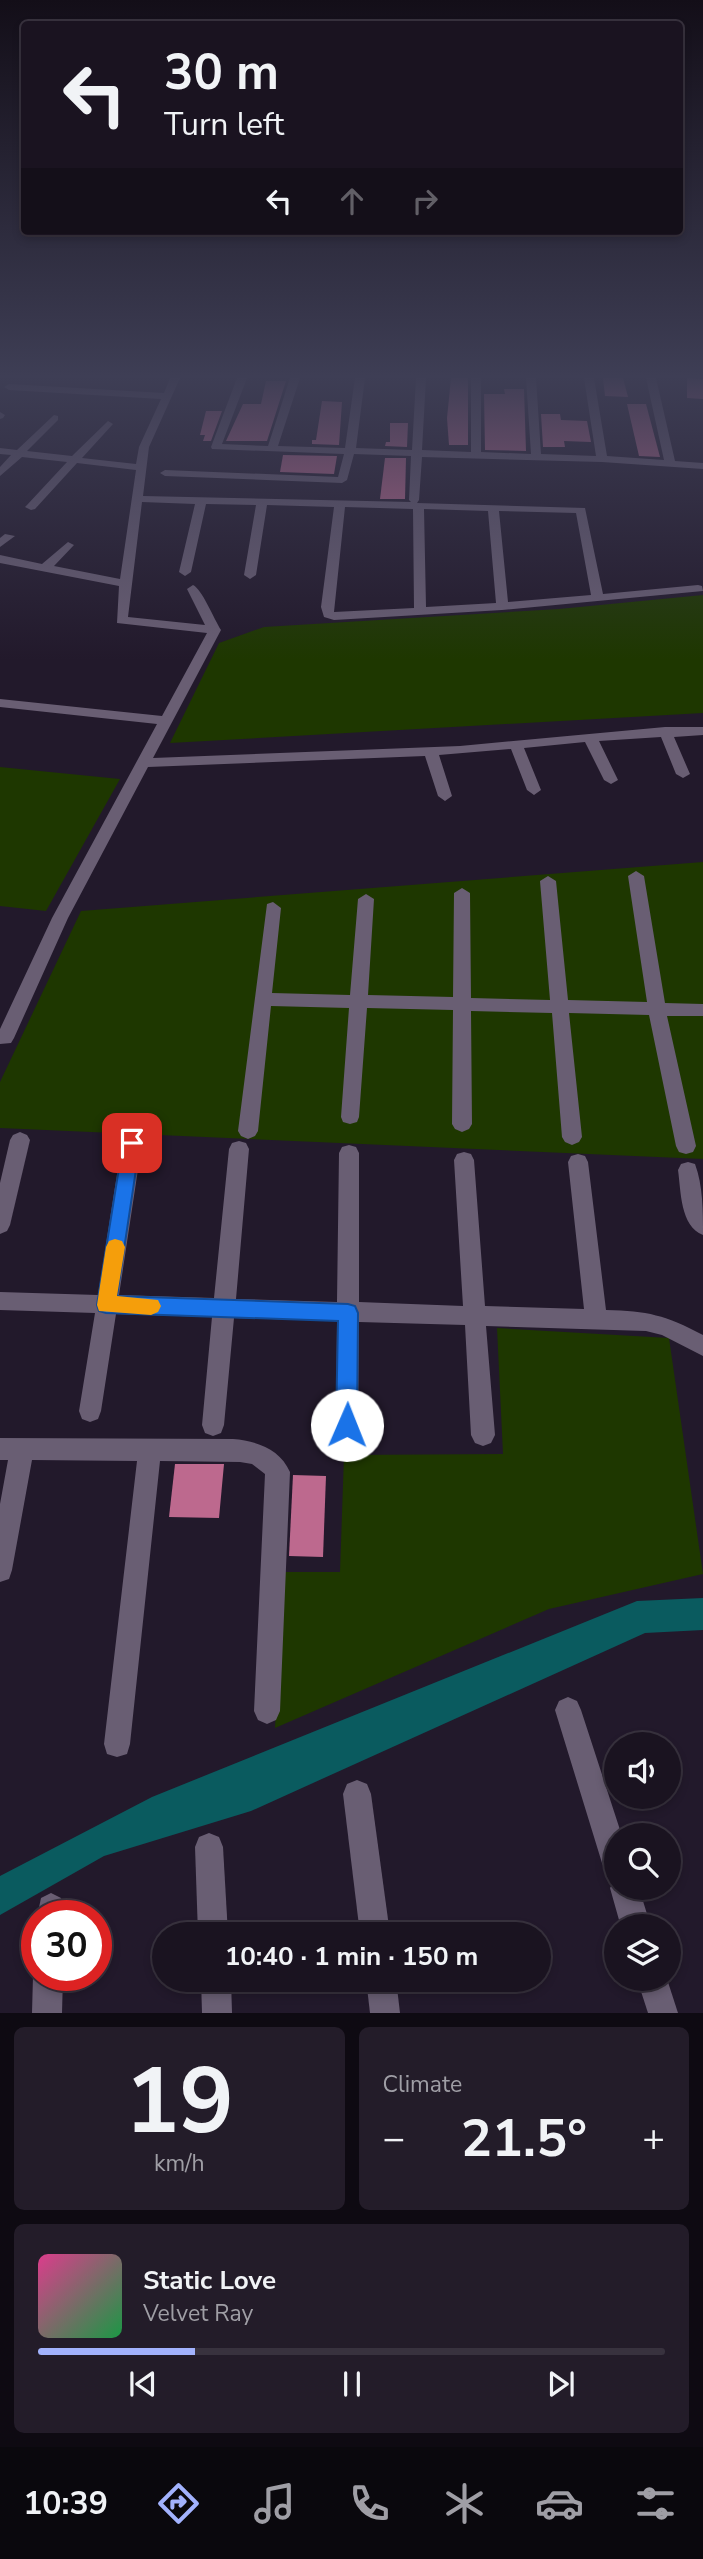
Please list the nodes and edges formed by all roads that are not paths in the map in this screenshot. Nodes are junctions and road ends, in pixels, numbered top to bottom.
1 (64, 472) edge
2 (143, 472) edge
3 (165, 472) dead end
4 (344, 472) edge
5 (416, 472) edge
6 (139, 499) junction
7 (201, 500) junction
8 (262, 502) junction
9 (416, 503) junction
10 (340, 504) junction
11 (32, 507) dead end
12 (493, 508) junction
13 (68, 545) dead end
14 (0, 559) edge
15 (45, 568) junction
16 (185, 572) dead end
17 (250, 575) dead end
18 (126, 584) junction
19 (193, 589) dead end
20 (698, 589) dead end
21 (598, 598) junction
22 (502, 607) junction
23 (420, 611) junction
24 (215, 630) junction
25 (0, 703) edge
26 (166, 721) junction
27 (665, 731) junction
28 (703, 731) edge
29 (590, 737) junction
30 (516, 745) junction
31 (431, 751) junction
32 (143, 763) junction
33 (683, 774) dead end
34 (611, 780) dead end
35 (534, 790) dead end
36 (445, 796) dead end
37 (636, 876) dead end
38 (548, 881) dead end
39 (462, 893) dead end
40 (366, 899) dead end
41 (273, 908) dead end
42 (263, 999) junction
43 (358, 1001) junction
44 (462, 1005) junction
45 (561, 1006) junction
46 (657, 1009) junction
47 (703, 1010) edge
48 (2, 1041) edge
49 (350, 1116) dead end
50 (463, 1124) dead end
51 (572, 1137) dead end
52 (20, 1140) dead end
53 (132, 1143) dead end
54 (685, 1146) dead end
55 (349, 1153) dead end
56 (464, 1160) dead end
57 (578, 1162) dead end
58 (688, 1170) dead end
59 (0, 1225) edge
60 (703, 1226) edge
61 (0, 1301) edge
62 (106, 1305) junction
63 (224, 1309) junction
64 (348, 1313) junction
65 (475, 1316) junction
66 (596, 1320) junction
67 (703, 1346) edge
68 (90, 1411) dead end
69 (213, 1425) dead end
70 (347, 1425) dead end
71 (483, 1436) dead end
72 (11, 1449) edge
73 (150, 1449) junction
74 (0, 1570) edge
75 (568, 1710) dead end
76 (267, 1711) dead end
77 (117, 1744) dead end
78 (356, 1794) dead end
79 (604, 1825) edge
80 (209, 1847) dead end
81 (212, 1922) edge
82 (373, 1922) edge
83 (48, 1991) edge
84 (656, 1991) edge
85 (216, 1992) edge
86 (383, 1992) edge
87 (47, 2013) edge
88 (217, 2013) edge
89 (385, 2013) edge
90 (663, 2013) edge

1 - 11 street
2 - 6 street
3 - 4 street
5 - 9 street
6 - 7 street
6 - 18 street
7 - 8 street
7 - 16 street
8 - 10 street
8 - 17 street
9 - 10 street
9 - 12 street
9 - 23 street
10 - 23 street
12 - 21 street
12 - 22 street
13 - 15 street
14 - 15 street
15 - 18 street
18 - 24 street
19 - 24 street
20 - 21 street
21 - 22 street
22 - 23 street
24 - 26 street
25 - 26 street
26 - 32 street
27 - 28 street
27 - 29 street
27 - 33 street
29 - 30 street
29 - 34 street
30 - 31 street
30 - 35 street
31 - 32 street
31 - 36 street
32 - 48 street
37 - 46 street
38 - 45 street
39 - 44 street
40 - 43 street
41 - 42 street
42 - 43 street
42 - 63 street
43 - 44 street
43 - 49 street
44 - 45 street
44 - 50 street
45 - 46 street
45 - 51 street
46 - 47 street
46 - 54 street
52 - 59 street
53 - 62 street
55 - 64 street
56 - 65 street
57 - 66 street
58 - 60 street
61 - 62 street
62 - 63 street
62 - 68 street
63 - 64 street
63 - 69 street
64 - 65 street
64 - 70 street
65 - 66 street
65 - 71 street
66 - 67 street
72 - 73 street
72 - 74 street
73 - 76 street
73 - 77 street
75 - 79 street
78 - 82 street
80 - 81 street
83 - 87 street
84 - 90 street
85 - 88 street
86 - 89 street

